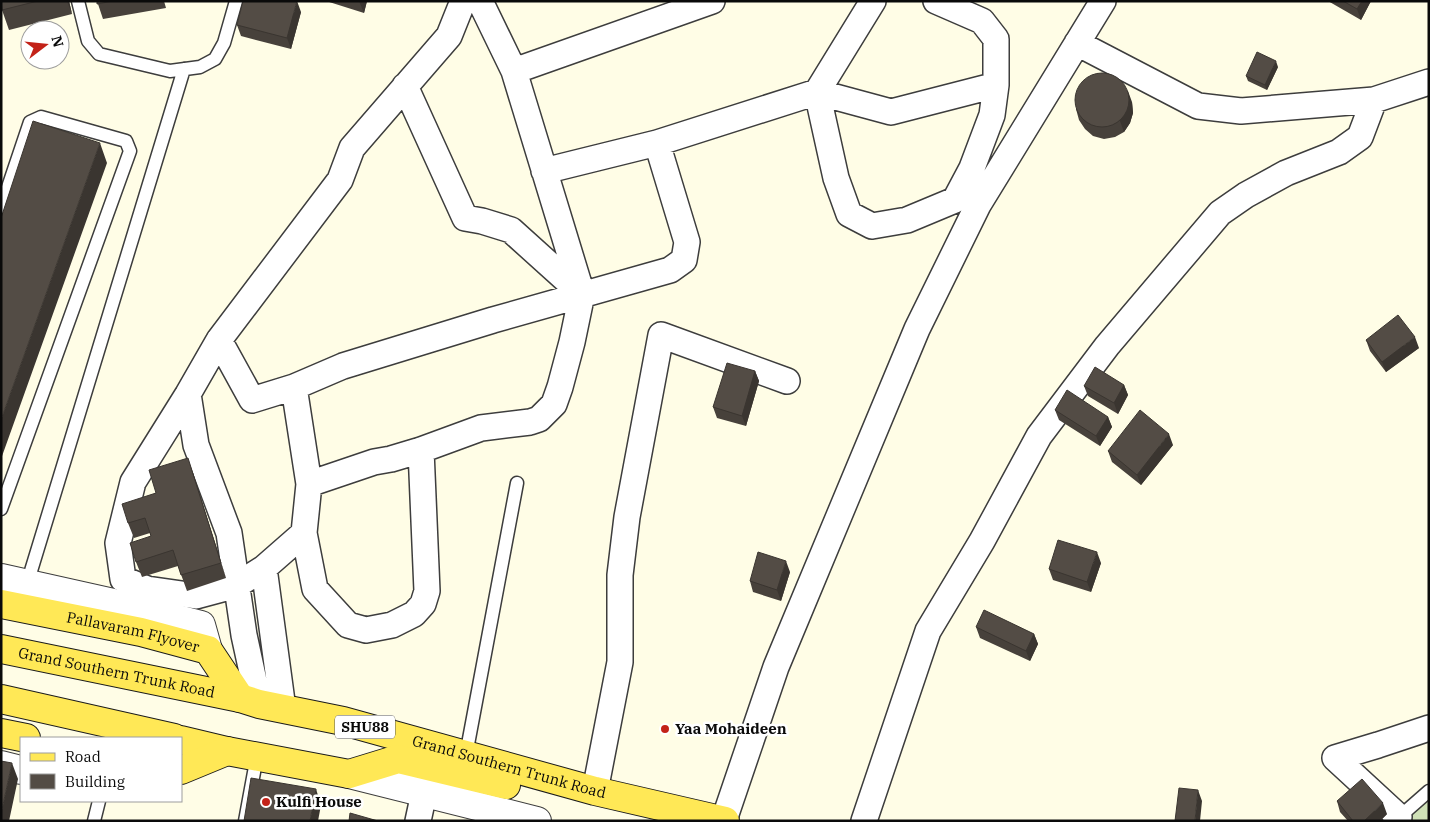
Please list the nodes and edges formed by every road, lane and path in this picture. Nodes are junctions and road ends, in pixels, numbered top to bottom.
1 (78, 1) edge
2 (236, 1) edge
3 (463, 1) edge
4 (480, 1) edge
5 (712, 1) edge
6 (873, 1) edge
7 (936, 1) edge
8 (1103, 1) edge
9 (1078, 43) junction
10 (184, 69) junction
11 (514, 71) junction
12 (1429, 82) edge
13 (996, 85) junction
14 (405, 86) junction
15 (817, 92) junction
16 (1374, 100) junction
17 (656, 143) junction
18 (544, 171) junction
19 (1, 208) edge
20 (582, 294) junction
21 (219, 340) junction
22 (787, 381) dead end
23 (294, 387) junction
24 (188, 394) junction
25 (421, 450) junction
26 (517, 483) dead end
27 (309, 484) junction
28 (1, 509) edge
29 (304, 533) junction
30 (264, 568) junction
31 (1, 578) edge
32 (27, 584) junction
33 (237, 585) junction
34 (1, 604) edge
35 (1, 649) edge
36 (208, 650) junction
37 (1, 698) edge
38 (260, 703) junction
39 (1429, 728) edge
40 (1, 733) edge
41 (21, 737) edge
42 (170, 737) edge
43 (182, 740) edge
44 (227, 750) junction
45 (466, 755) junction
46 (257, 756) junction
47 (1, 765) edge
48 (20, 770) edge
49 (182, 770) edge
50 (349, 774) junction
51 (595, 791) junction
52 (1429, 791) edge
53 (424, 793) junction
54 (99, 802) edge
55 (1397, 819) edge
56 (94, 821) edge
57 (245, 821) edge
58 (418, 821) edge
59 (537, 821) edge
60 (654, 821) edge
61 (725, 821) edge
62 (864, 821) edge

1 - 10 lane
2 - 10 lane
3 - 14 street
4 - 11 street
5 - 11 street
6 - 15 street
7 - 13 street
8 - 9 street
9 - 16 street
9 - 61 street
10 - 32 lane
11 - 18 street
12 - 16 street
13 - 15 street
13 - 15 street
14 - 20 street
14 - 21 street
15 - 17 street
16 - 62 street
17 - 18 street
17 - 20 street
18 - 20 street
19 - 28 lane
20 - 23 street
20 - 25 street
21 - 23 street
21 - 24 street
22 - 51 street
23 - 27 street
24 - 33 street
24 - 33 street
25 - 27 street
25 - 29 street
26 - 45 lane
27 - 29 street
29 - 30 street
30 - 33 street
30 - 38 street
31 - 32 street
32 - 36 street
33 - 38 street
34 - 36 main road, Pallavaram Flyover
35 - 38 main road, Grand Southern Trunk Road / SHU88
36 - 38 main road, Pallavaram Flyover
37 - 42 main road
38 - 45 main road, Grand Southern Trunk Road / SHU88
39 - 55 street
40 - 41 main road
43 - 44 main road, SHU88
44 - 46 main road, SHU88
44 - 49 main road
45 - 51 main road, Grand Southern Trunk Road / SHU88
46 - 50 main road, SHU88
46 - 57 lane
47 - 48 street
50 - 53 street
50 - 60 main road, SHU88
51 - 61 main road, Grand Southern Trunk Road / SHU88
52 - 55 lane
53 - 58 street
53 - 59 street
54 - 56 lane

